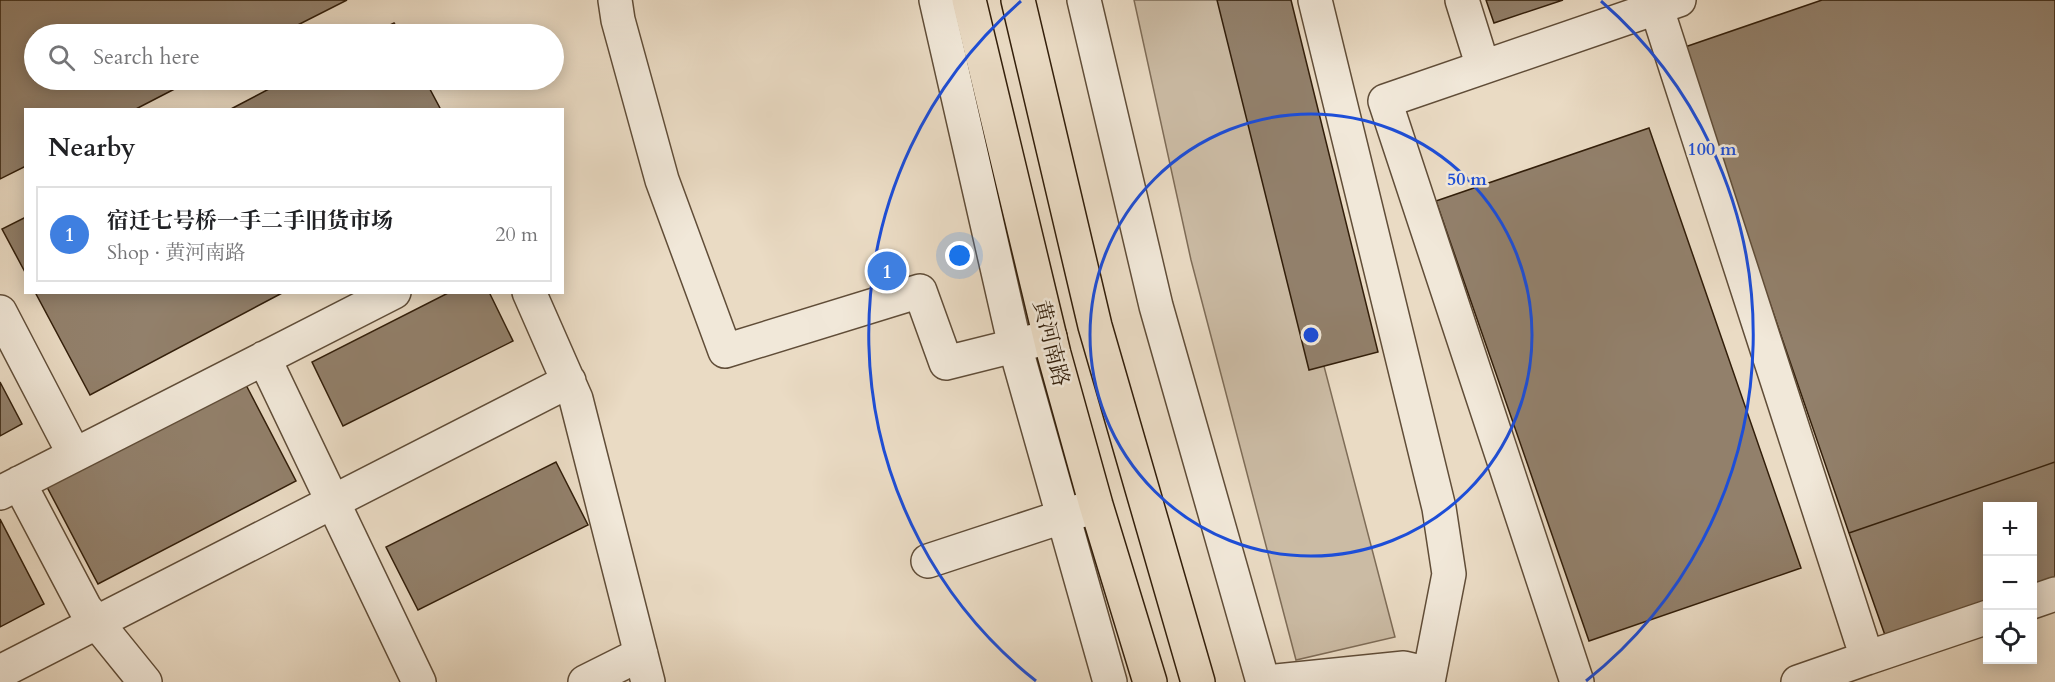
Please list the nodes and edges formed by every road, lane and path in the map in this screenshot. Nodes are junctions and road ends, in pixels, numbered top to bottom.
1 (615, 0) edge
2 (936, 0) edge
3 (969, 0) edge
4 (1018, 0) edge
5 (1084, 0) edge
6 (1315, 0) edge
7 (1462, 0) edge
8 (1663, 3) edge
9 (1483, 67) junction
10 (390, 294) edge
11 (530, 294) edge
12 (0, 312) edge
13 (1050, 337) junction
14 (1015, 346) junction
15 (264, 358) junction
16 (569, 381) junction
17 (74, 454) junction
18 (9, 488) edge
19 (333, 501) junction
20 (1096, 505) junction
21 (1064, 516) junction
22 (928, 561) dead end
23 (2055, 594) edge
24 (2037, 600) edge
25 (1983, 619) edge
26 (97, 622) junction
27 (1867, 658) junction
28 (644, 668) edge
29 (0, 672) edge
30 (145, 682) edge
31 (419, 682) edge
32 (585, 682) edge
33 (1110, 682) edge
34 (1150, 682) edge
35 (1198, 682) edge
36 (1264, 682) edge
37 (1428, 682) edge
38 (1577, 682) edge
39 (1798, 682) edge

1 - 14 street
2 - 14 street
3 - 13 main road, 黄河南路
4 - 35 main road, 黄河南路
5 - 36 street
6 - 37 street
7 - 9 street
8 - 9 street
8 - 27 street
9 - 38 street
10 - 15 street
11 - 16 street
12 - 17 street
13 - 14 street
13 - 20 main road, 黄河南路
14 - 21 street
15 - 17 street
15 - 19 street
16 - 19 street
16 - 28 street
17 - 18 street
18 - 26 street
19 - 26 street
19 - 31 street
20 - 21 street
20 - 34 main road, 黄河南路
21 - 22 street
21 - 33 street
23 - 24 street
25 - 27 street
26 - 29 street
26 - 30 street
27 - 39 street
28 - 32 street
36 - 37 street

